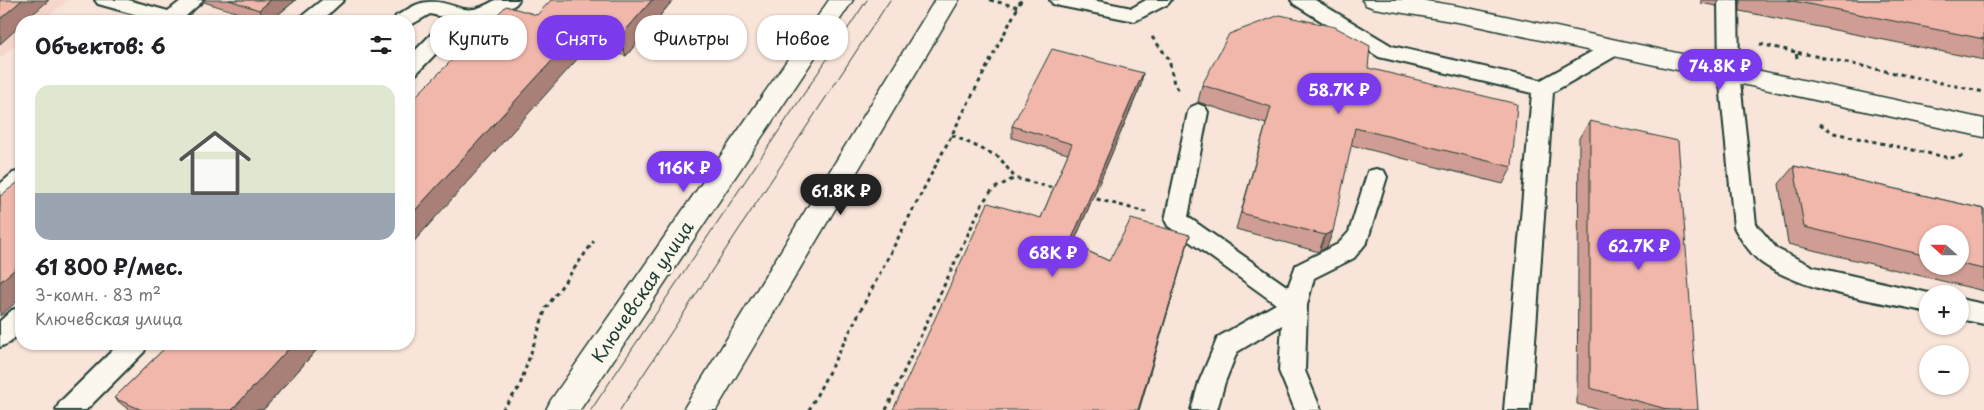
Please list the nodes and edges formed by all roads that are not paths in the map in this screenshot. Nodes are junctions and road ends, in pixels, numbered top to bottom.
1 (106, 0) edge
2 (194, 0) edge
3 (334, 0) edge
4 (509, 0) edge
5 (841, 0) edge
6 (947, 0) edge
7 (1060, 0) edge
8 (1161, 0) edge
9 (1301, 0) edge
10 (1374, 0) edge
11 (1412, 0) edge
12 (1728, 0) edge
13 (158, 15) edge
14 (180, 15) edge
15 (316, 15) edge
16 (413, 15) edge
17 (458, 15) edge
18 (486, 15) edge
19 (1464, 15) junction
20 (430, 48) edge
21 (1614, 48) junction
22 (415, 63) edge
23 (1729, 72) junction
24 (1543, 88) junction
25 (1198, 112) road end
26 (1984, 128) edge
27 (1376, 177) dead end
28 (15, 184) edge
29 (0, 196) edge
30 (1919, 300) edge
31 (1295, 305) junction
32 (1969, 311) edge
33 (1984, 314) edge
34 (15, 322) edge
35 (0, 336) edge
36 (129, 350) edge
37 (69, 410) edge
38 (562, 410) edge
39 (699, 410) edge
40 (1204, 410) edge
41 (1308, 410) edge
42 (1517, 410) edge

1 - 13 lane
2 - 14 lane
3 - 15 lane
4 - 18 lane
5 - 38 main road, Ключевская улица
6 - 39 main road
7 - 8 lane
9 - 24 lane
10 - 19 main road
11 - 19 main road
12 - 23 lane
16 - 17 lane
19 - 21 main road
20 - 22 lane
21 - 23 main road
21 - 24 lane
23 - 26 main road
23 - 30 lane
24 - 42 lane
25 - 31 lane
27 - 31 lane
28 - 29 lane
31 - 40 lane
31 - 41 lane
32 - 33 lane
34 - 35 lane
36 - 37 lane

